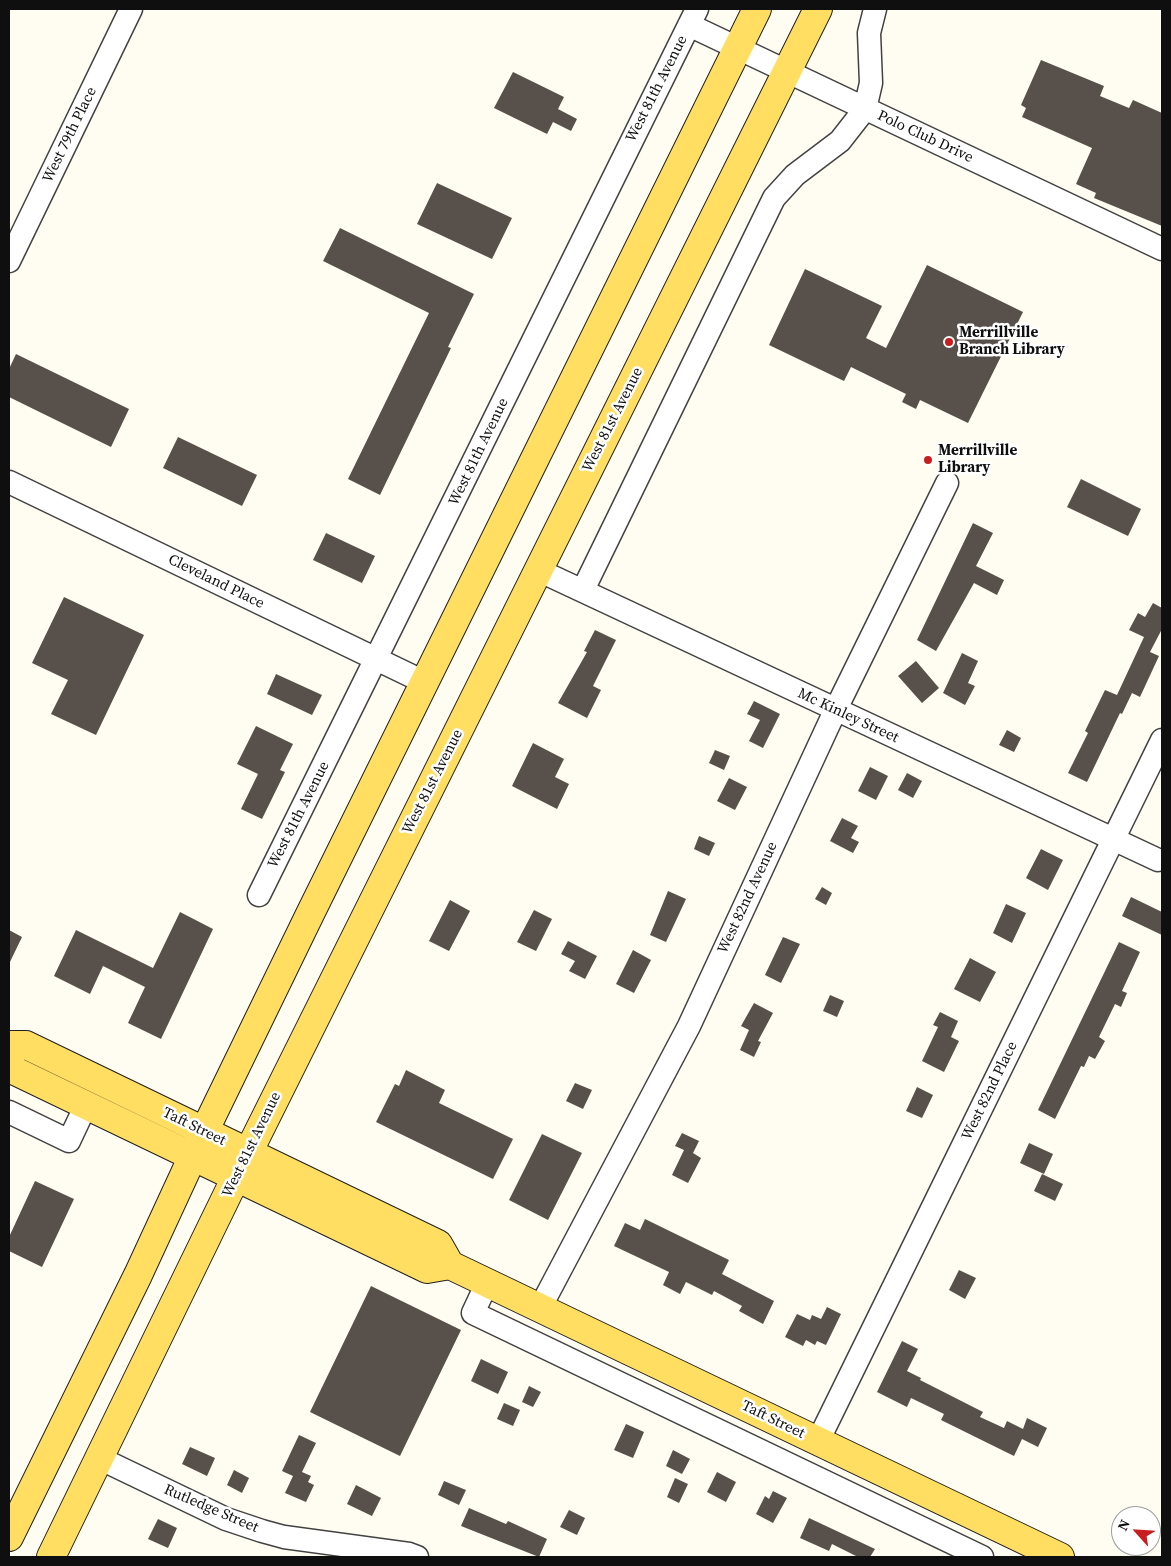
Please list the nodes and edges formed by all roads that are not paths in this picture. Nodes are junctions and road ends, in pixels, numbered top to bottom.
1 (131, 9) edge
2 (757, 9) edge
3 (818, 9) edge
4 (875, 9) edge
5 (693, 17) edge
6 (737, 48) junction
7 (787, 72) junction
8 (865, 108) junction
9 (1162, 249) edge
10 (9, 261) edge
11 (9, 482) edge
12 (947, 483) dead end
13 (538, 570) junction
14 (583, 590) junction
15 (376, 660) junction
16 (424, 682) junction
17 (835, 711) junction
18 (1162, 740) edge
19 (1114, 838) junction
20 (1158, 860) dead end
21 (259, 895) dead end
22 (9, 1045) edge
23 (9, 1063) edge
24 (86, 1105) junction
25 (9, 1112) edge
26 (198, 1144) junction
27 (248, 1153) junction
28 (236, 1177) junction
29 (450, 1265) junction
30 (487, 1283) junction
31 (540, 1308) junction
32 (818, 1441) junction
33 (99, 1458) junction
34 (9, 1537) edge
35 (1030, 1551) edge
36 (51, 1557) edge
37 (417, 1557) edge
38 (982, 1557) edge
39 (1060, 1557) edge

1 - 10 street, West 79th Place
2 - 6 main road
3 - 7 main road, West 81st Avenue
4 - 8 street
5 - 6 street, Polo Club Drive
5 - 15 street, West 81th Avenue
6 - 7 street, Polo Club Drive
6 - 16 main road
7 - 8 street, Polo Club Drive
7 - 13 main road, West 81st Avenue
8 - 9 street, Polo Club Drive
8 - 14 street
11 - 15 street, Cleveland Place
12 - 17 street, West 82nd Avenue
13 - 14 street, Mc Kinley Street
13 - 27 main road, West 81st Avenue
14 - 17 street, Mc Kinley Street
15 - 16 street, Cleveland Place
15 - 21 street, West 81th Avenue
16 - 26 main road
17 - 19 street, Mc Kinley Street
17 - 31 street, West 82nd Avenue
18 - 19 street, West 82nd Place
19 - 20 street, Mc Kinley Street
19 - 32 street, West 82nd Place
22 - 26 main road, Taft Street
23 - 24 main road, Taft Street
24 - 25 street
24 - 26 main road, Taft Street
26 - 27 main road, Taft Street
26 - 28 main road, Taft Street
26 - 34 main road
27 - 28 main road, West 81st Avenue
27 - 29 main road, Taft Street
28 - 29 main road, Taft Street
28 - 33 main road, West 81st Avenue
29 - 30 main road, Taft Street
30 - 31 main road, Taft Street
30 - 38 street
31 - 32 main road, Taft Street
32 - 35 main road, Taft Street
33 - 36 main road, West 81st Avenue
33 - 37 street, Rutledge Street
35 - 39 main road, Taft Street

